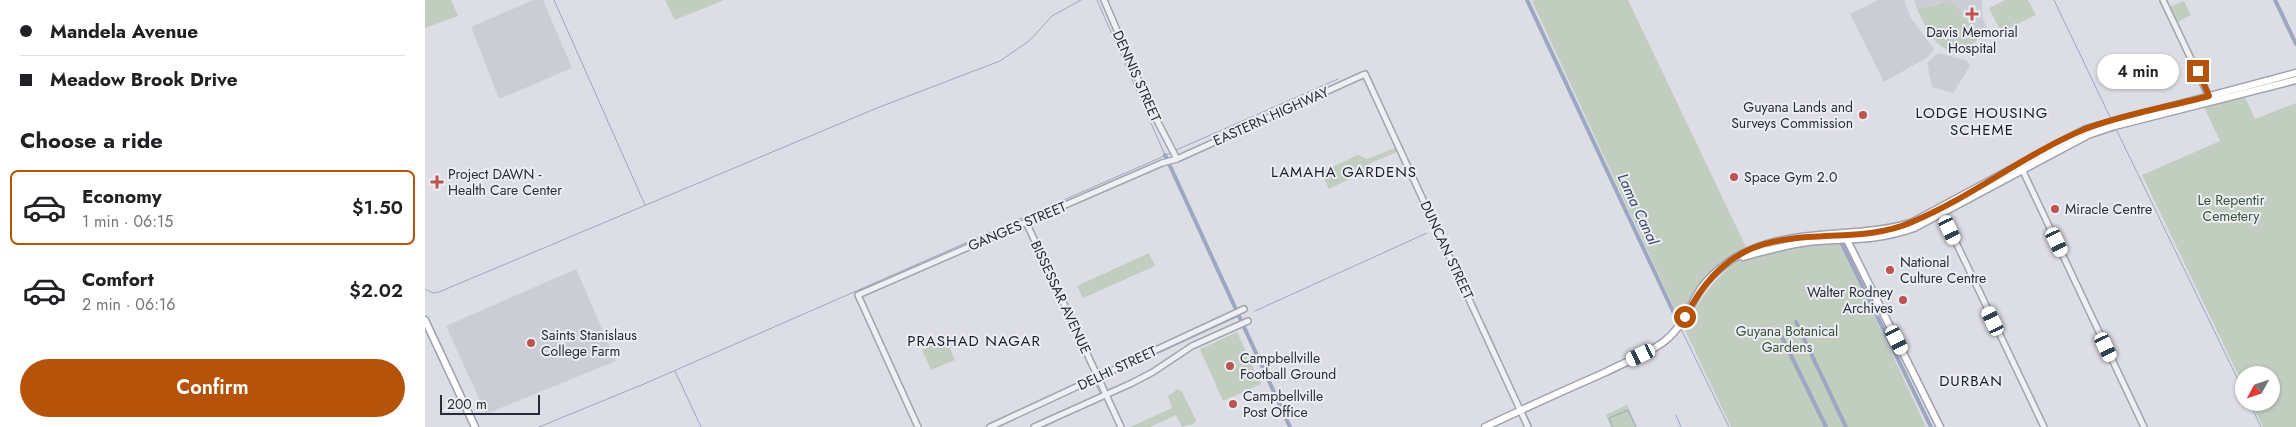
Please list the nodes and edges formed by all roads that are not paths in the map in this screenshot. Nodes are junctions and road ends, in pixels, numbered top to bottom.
1 (1104, 0) edge
2 (2163, 0) edge
3 (2296, 73) edge
4 (1365, 74) joint
5 (2296, 80) edge
6 (2210, 99) junction
7 (1174, 156) junction
8 (2021, 167) junction
9 (1941, 210) junction
10 (1026, 222) junction
11 (1845, 237) junction
12 (1244, 309) dead end
13 (425, 320) edge
14 (1248, 322) dead end
15 (425, 329) edge
16 (1099, 379) junction
17 (1106, 395) junction
18 (1522, 409) junction
19 (473, 427) edge
20 (918, 427) edge
21 (990, 427) edge
22 (1034, 427) edge
23 (1121, 427) edge
24 (1485, 427) edge
25 (1528, 427) edge
26 (1940, 427) edge
27 (2044, 427) edge
28 (2144, 427) edge

1 - 7 street, DENNIS STREET
2 - 6 street
3 - 6 main road
4 - 7 street, EASTERN HIGHWAY
4 - 18 street, DUNCAN STREET
5 - 6 main road
6 - 8 main road
7 - 10 street, GANGES STREET
8 - 9 main road
8 - 28 street
9 - 11 main road
9 - 27 street
10 - 16 street, BISSESSAR AVENUE
10 - 20 street, GANGES STREET
11 - 18 main road
11 - 26 main road
12 - 16 street, DELHI STREET
13 - 19 main road
14 - 17 street, DELHI STREET
15 - 19 main road
16 - 17 street, BISSESSAR AVENUE
16 - 21 street, DELHI STREET
17 - 22 street, DELHI STREET
17 - 23 street, BISSESSAR AVENUE
18 - 24 main road
18 - 25 street, DUNCAN STREET

